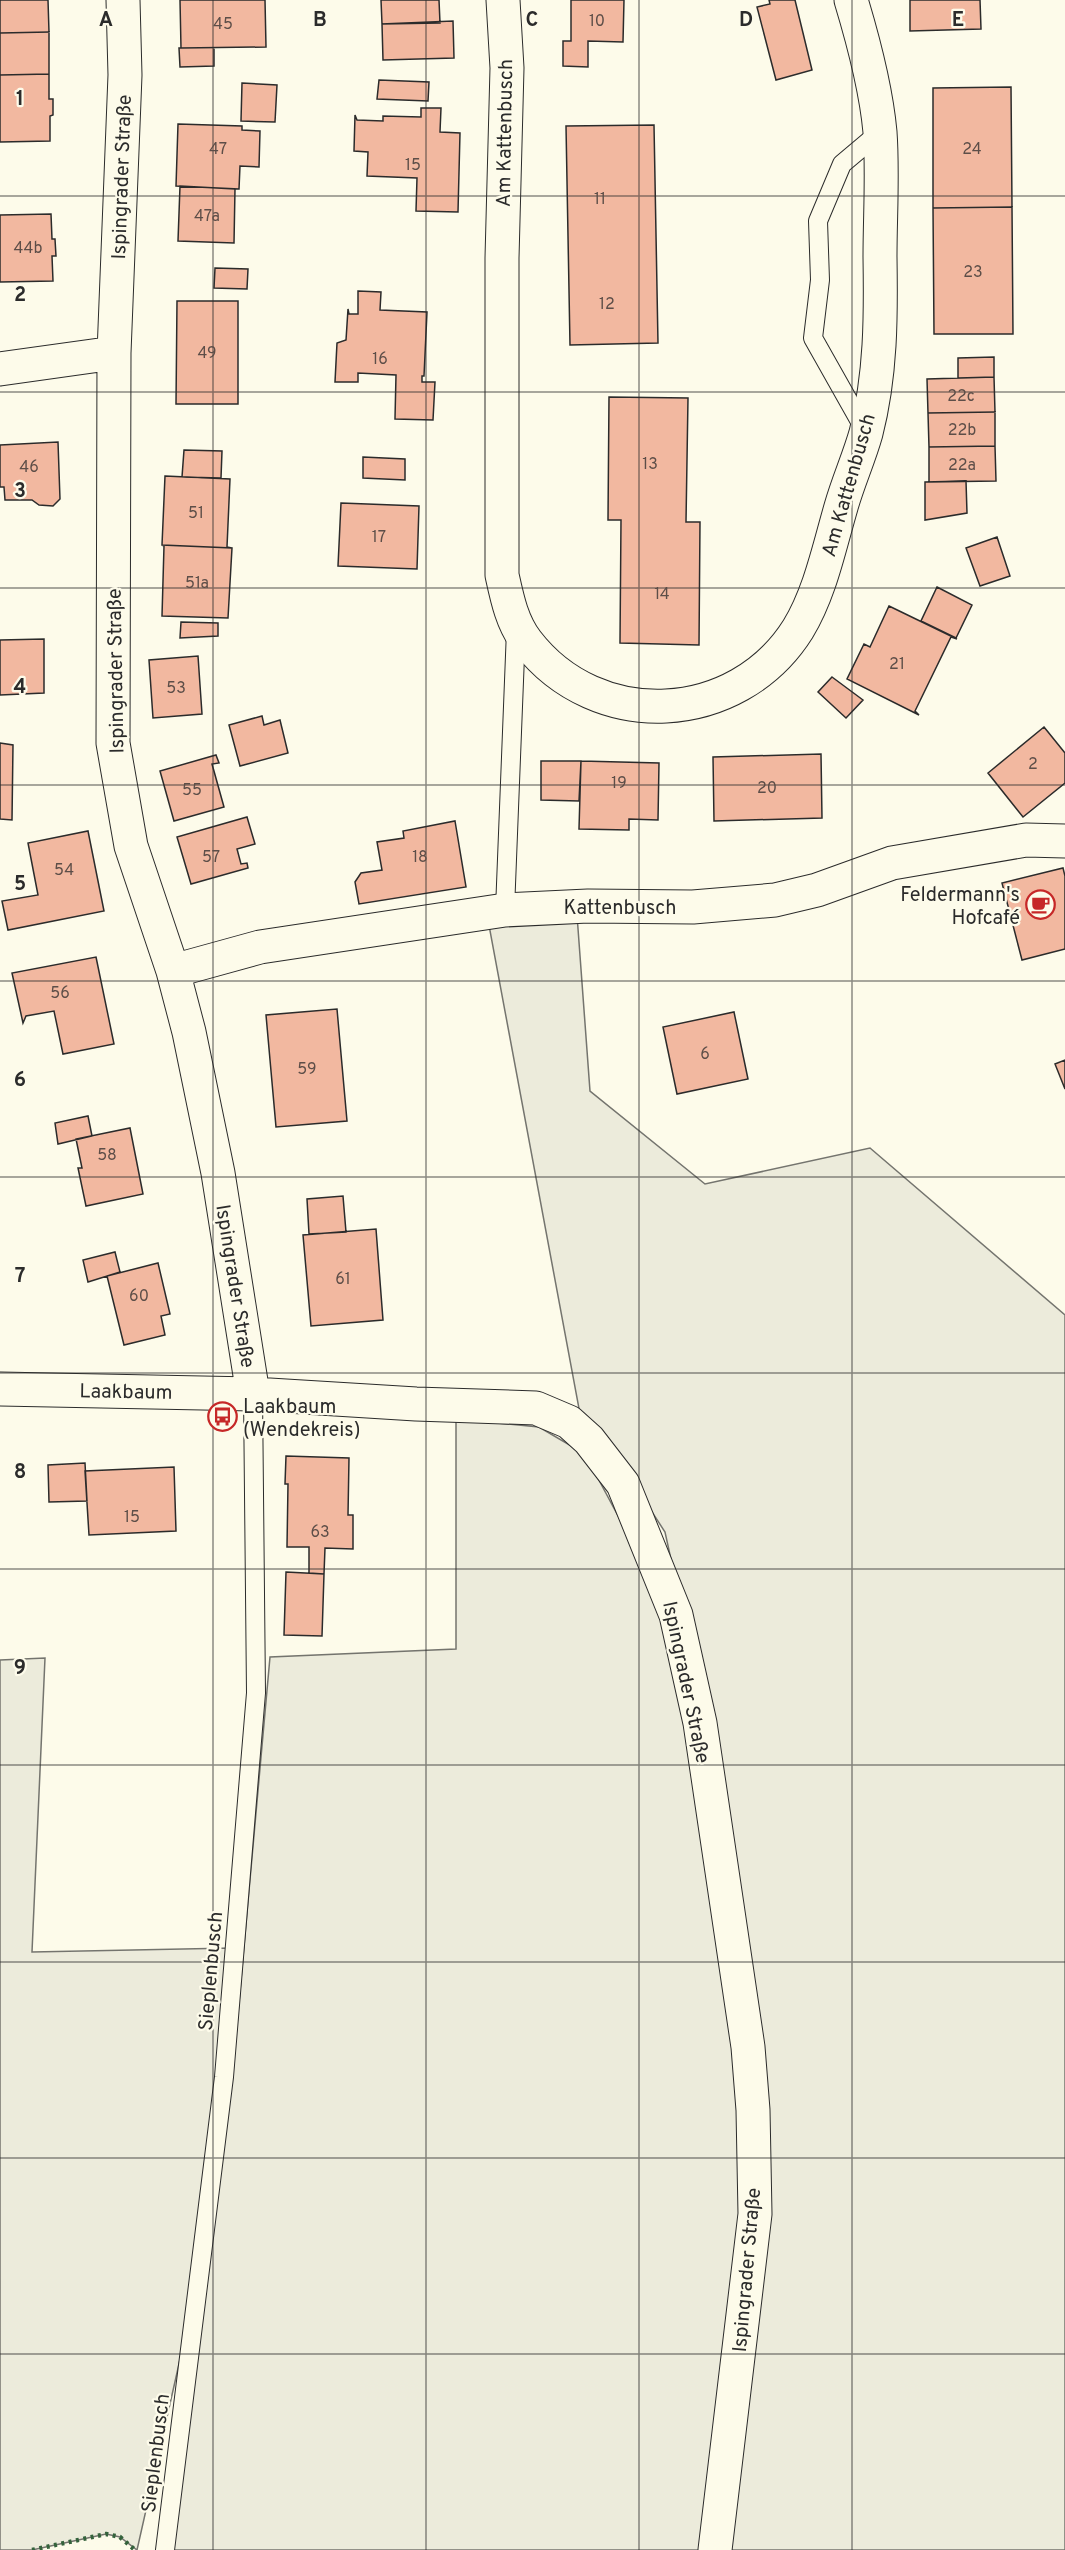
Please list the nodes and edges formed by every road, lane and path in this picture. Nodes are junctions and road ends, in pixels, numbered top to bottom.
1 (123, 0) edge
2 (503, 0) edge
3 (851, 0) edge
4 (880, 132) junction
5 (114, 353) junction
6 (0, 369) edge
7 (866, 432) junction
8 (516, 624) junction
9 (1065, 842) edge
10 (505, 910) junction
11 (173, 971) junction
12 (0, 1389) edge
13 (252, 1394) junction
14 (165, 2550) edge
15 (716, 2550) edge

1 - 5 street, Ispingrader Straße
2 - 8 street, Am Kattenbusch
3 - 4 street, Am Kattenbusch
4 - 7 street, Am Kattenbusch
4 - 7 lane
5 - 6 street
5 - 11 street, Ispingrader Straße
7 - 8 street, Am Kattenbusch
8 - 10 lane, Am Kattenbusch
9 - 10 street, Kattenbusch
10 - 11 street, Kattenbusch
11 - 13 street, Ispingrader Straße
12 - 13 street, Laakbaum
13 - 14 lane, Sieplenbusch
13 - 15 street, Ispingrader Straße

